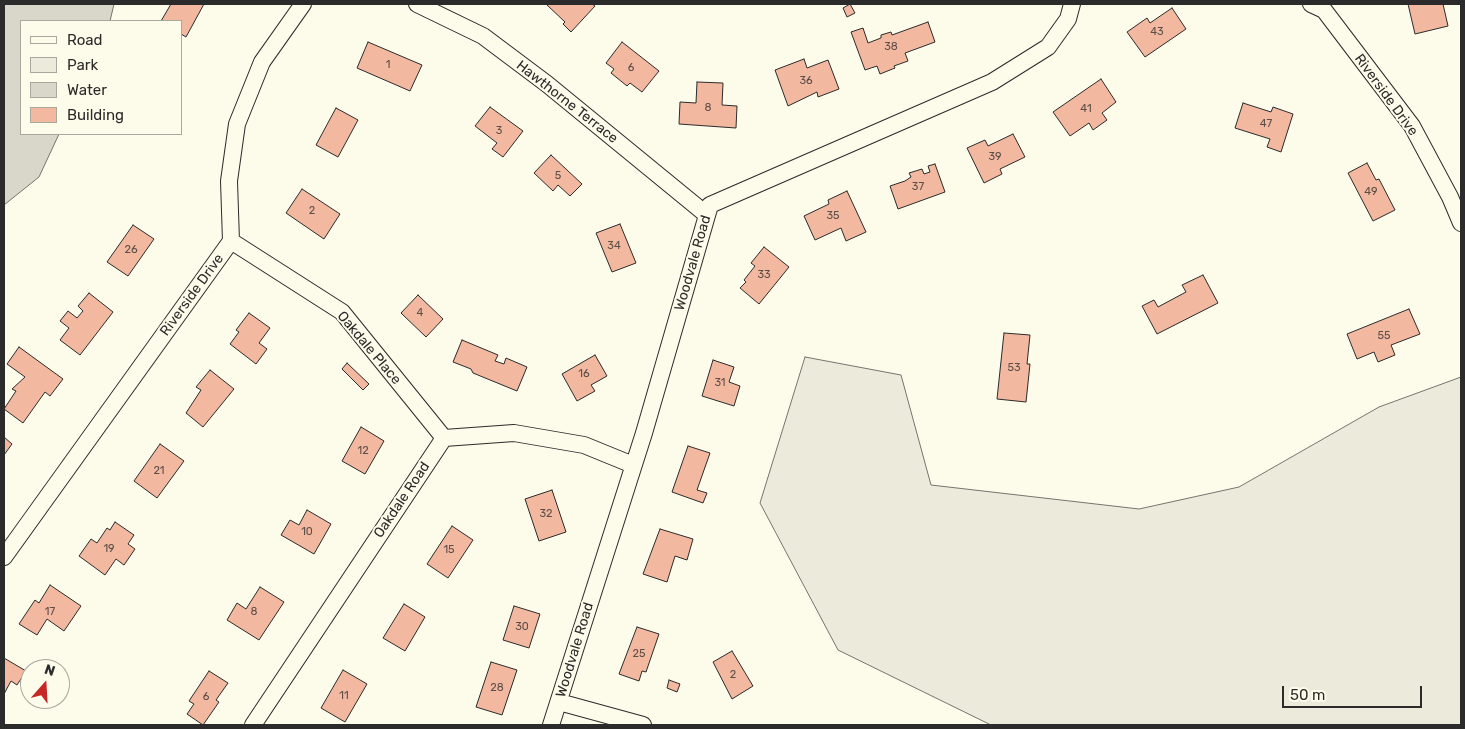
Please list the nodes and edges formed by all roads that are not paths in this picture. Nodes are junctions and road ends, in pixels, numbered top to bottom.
1 (303, 4) edge
2 (417, 4) edge
3 (1072, 4) edge
4 (1311, 4) edge
5 (707, 215) junction
6 (1461, 223) edge
7 (231, 241) junction
8 (444, 438) junction
9 (634, 465) junction
10 (4, 557) edge
11 (559, 702) junction
12 (253, 725) edge
13 (552, 725) edge
14 (643, 725) edge

1 - 7 street, Riverside Drive
2 - 5 street, Hawthorne Terrace
3 - 5 street, Woodvale Road
4 - 6 street, Riverside Drive
5 - 9 street, Woodvale Road
7 - 8 street, Oakdale Place
7 - 10 street, Riverside Drive
8 - 9 street
8 - 12 street, Oakdale Road
9 - 11 street, Woodvale Road
11 - 13 street, Woodvale Road
11 - 14 street

